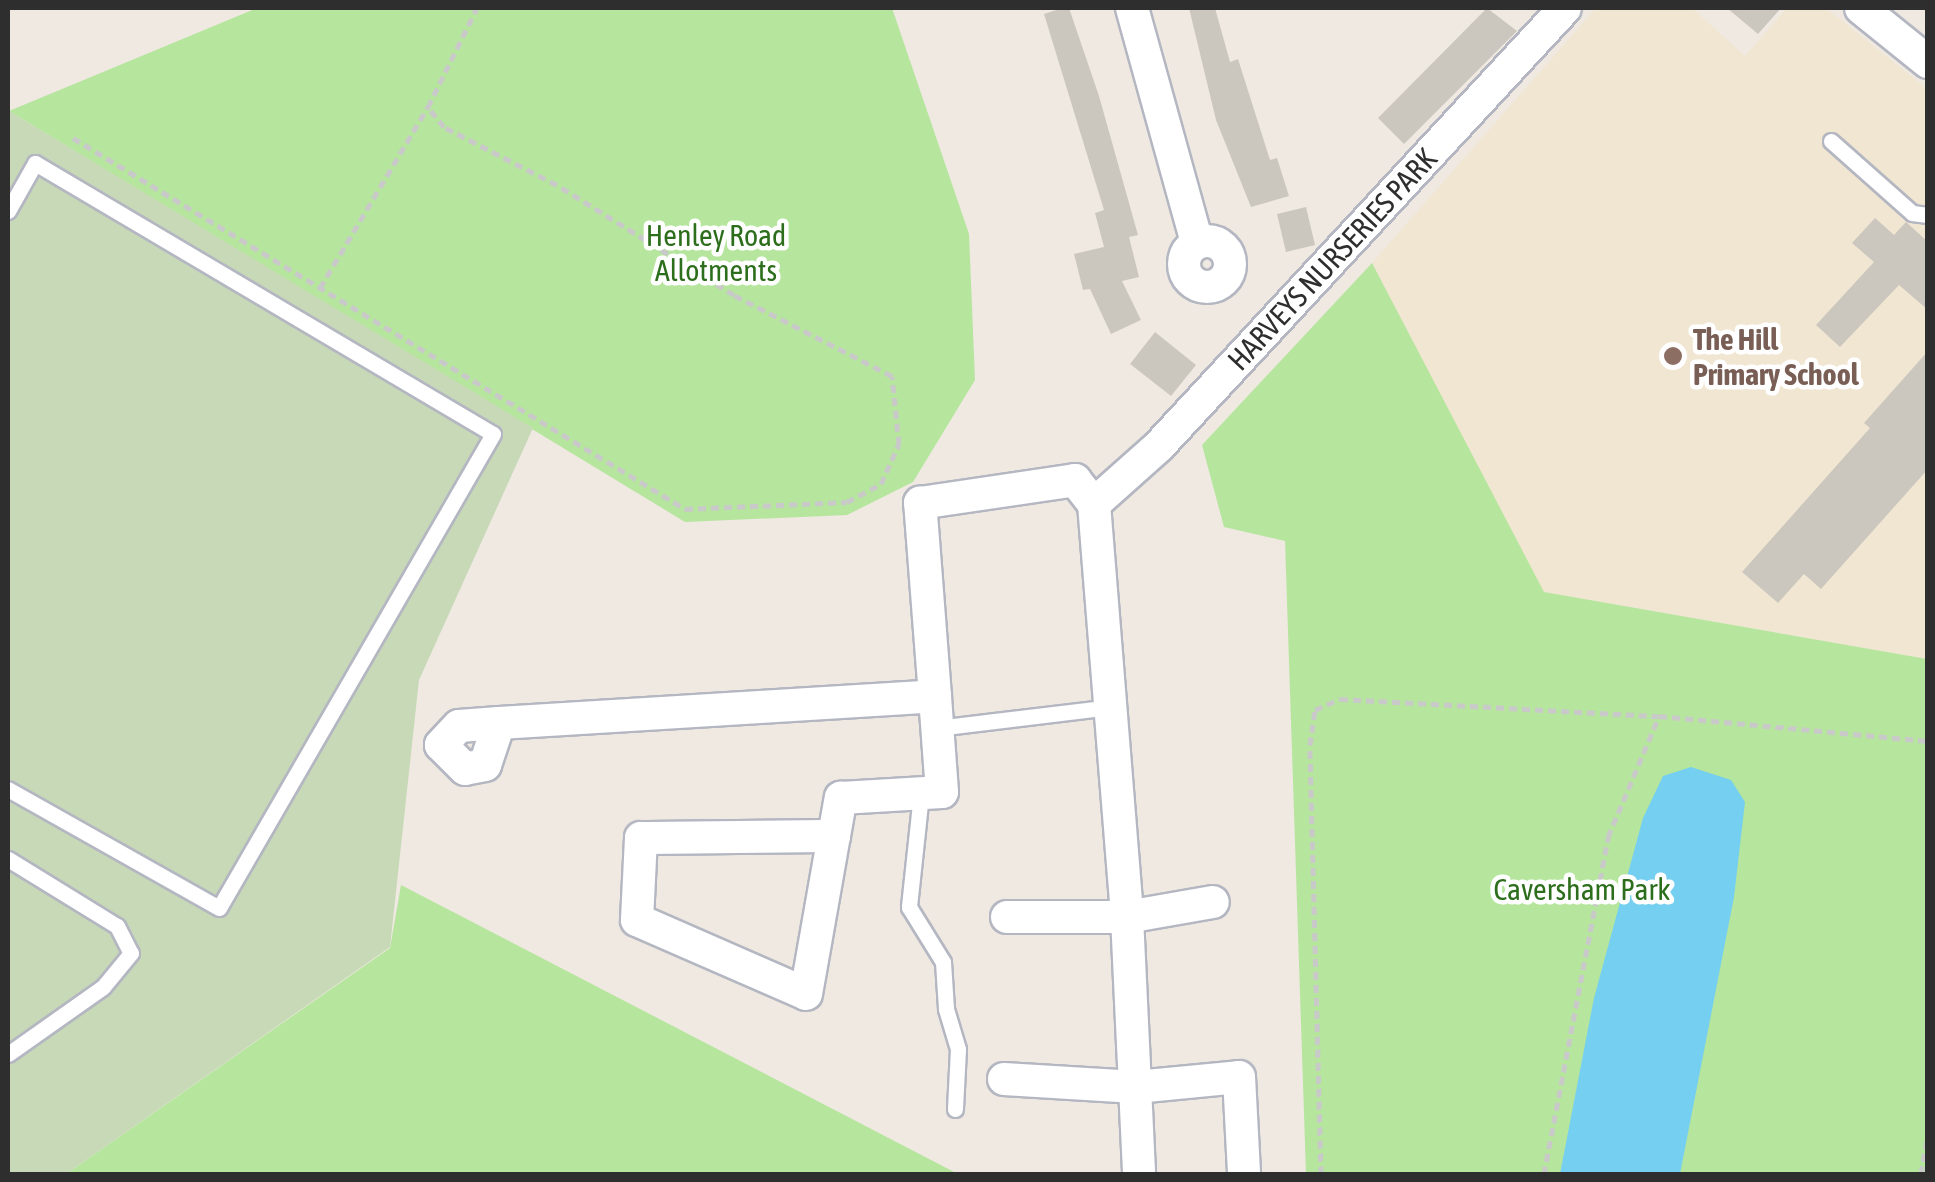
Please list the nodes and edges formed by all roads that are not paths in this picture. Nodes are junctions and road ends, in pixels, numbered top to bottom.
1 (1132, 8) edge
2 (1565, 8) edge
3 (1861, 8) edge
4 (1928, 62) edge
5 (1831, 140) dead end
6 (8, 211) edge
7 (1928, 215) edge
8 (1198, 242) dead end
9 (1094, 504) junction
10 (1110, 707) junction
11 (936, 712) junction
12 (499, 723) dead end
13 (8, 789) edge
14 (920, 794) junction
15 (834, 836) junction
16 (8, 859) edge
17 (1214, 902) dead end
18 (1007, 917) dead end
19 (1127, 917) junction
20 (8, 1054) edge
21 (1004, 1079) dead end
22 (1136, 1087) junction
23 (955, 1109) dead end
24 (1139, 1174) edge
25 (1244, 1174) edge

1 - 8 street
2 - 9 street, HARVEYS NURSERIES PARK
3 - 4 street
5 - 7 lane
6 - 13 lane
9 - 10 street
9 - 11 street
10 - 11 lane
10 - 19 street
11 - 12 street
11 - 14 street
14 - 15 street
14 - 23 lane
15 - 15 street
16 - 20 lane
17 - 19 street
18 - 19 street
19 - 22 street
21 - 22 street
22 - 24 street
22 - 25 street

